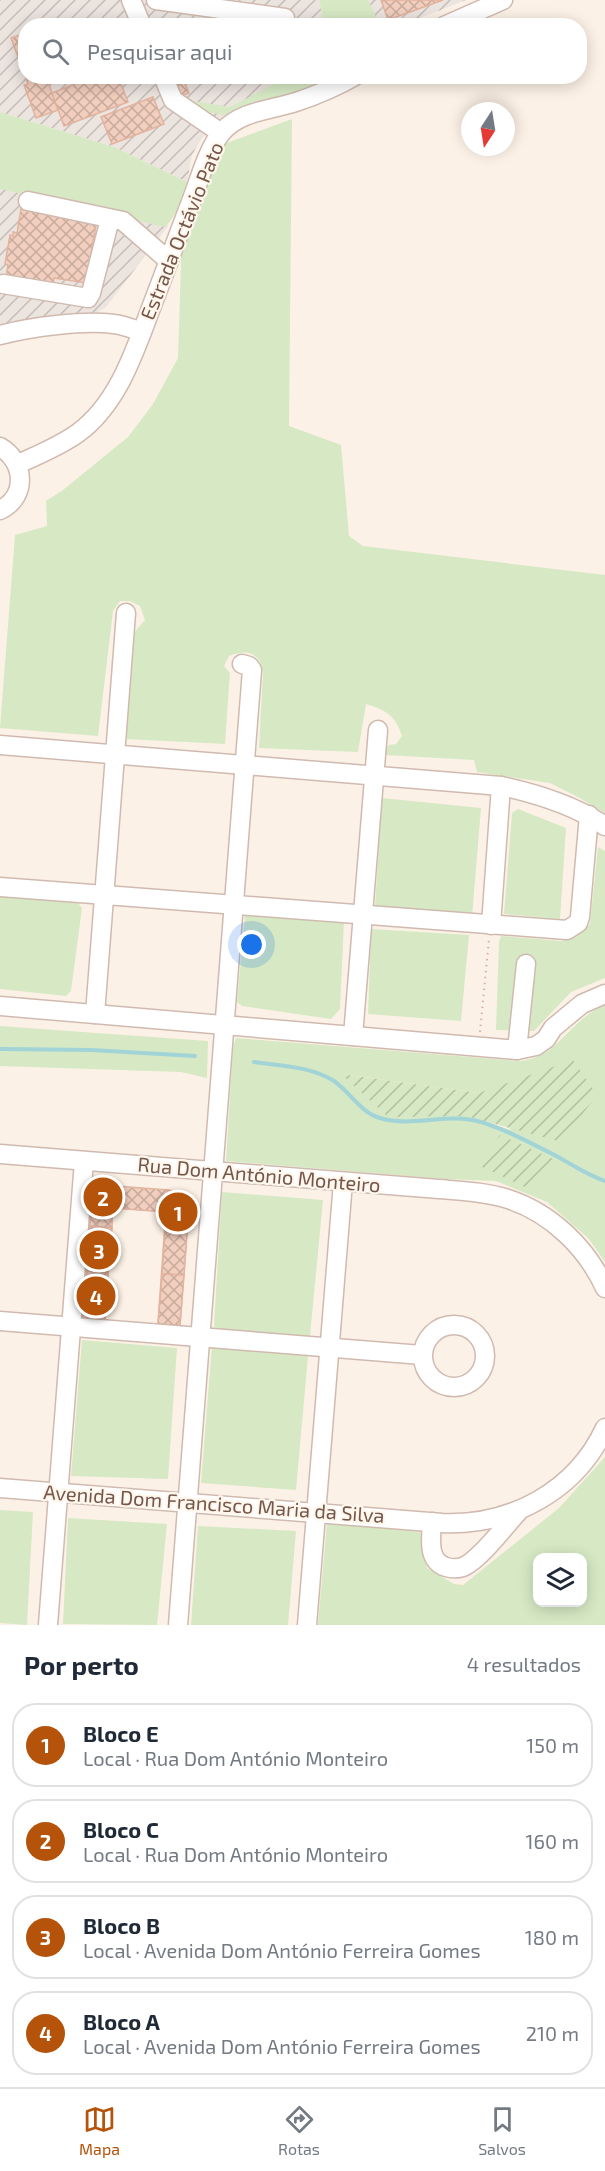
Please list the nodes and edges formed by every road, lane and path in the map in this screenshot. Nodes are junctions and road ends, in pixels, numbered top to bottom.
1 (131, 0) edge
2 (156, 0) edge
3 (503, 0) edge
4 (139, 18) edge
5 (285, 18) dead end
6 (462, 18) edge
7 (166, 84) edge
8 (342, 84) edge
9 (221, 133) junction
10 (28, 201) dead end
11 (110, 219) junction
12 (168, 261) junction
13 (3, 284) dead end
14 (142, 332) junction
15 (0, 335) edge
16 (0, 447) edge
17 (18, 464) junction
18 (0, 510) edge
19 (126, 613) dead end
20 (242, 664) dead end
21 (378, 730) dead end
22 (0, 745) edge
23 (116, 754) junction
24 (245, 764) junction
25 (373, 776) junction
26 (501, 786) junction
27 (589, 815) junction
28 (605, 826) edge
29 (0, 887) edge
30 (105, 894) junction
31 (234, 904) junction
32 (363, 914) junction
33 (491, 925) junction
34 (526, 964) dead end
35 (605, 994) edge
36 (0, 1006) edge
37 (95, 1014) junction
38 (224, 1025) junction
39 (353, 1036) junction
40 (479, 1047) junction
41 (517, 1050) junction
42 (0, 1154) edge
43 (84, 1161) junction
44 (213, 1172) junction
45 (343, 1182) junction
46 (605, 1288) edge
47 (0, 1321) edge
48 (71, 1327) junction
49 (200, 1337) junction
50 (329, 1347) junction
51 (422, 1356) dead end
52 (605, 1428) edge
53 (0, 1488) edge
54 (58, 1492) junction
55 (187, 1503) junction
56 (521, 1509) junction
57 (317, 1512) junction
58 (430, 1522) junction
59 (48, 1625) edge
60 (178, 1625) edge
61 (307, 1625) edge

1 - 4 street
2 - 5 street
3 - 6 street
7 - 9 street
8 - 9 street, Estrada Octávio Pato
9 - 12 street, Estrada Octávio Pato
10 - 11 street
11 - 12 street
11 - 13 street
12 - 14 street, Estrada Octávio Pato
14 - 15 street, Estrada Octávio Pato
14 - 17 street, Estrada Octávio Pato
16 - 17 street
17 - 18 street
19 - 23 street
20 - 24 street
21 - 25 street
22 - 23 street
23 - 24 street
23 - 30 street
24 - 25 street
24 - 31 street
25 - 26 street
25 - 32 street
26 - 27 street
26 - 33 street
27 - 28 street
27 - 33 street
29 - 30 street
30 - 31 street
30 - 37 street
31 - 32 street
31 - 38 street
32 - 33 street
32 - 39 street
33 - 40 path
34 - 41 street
35 - 41 street
36 - 37 street
37 - 38 street
38 - 39 street
38 - 44 street
39 - 40 street
40 - 41 street
42 - 43 street, Rua Dom António Monteiro
43 - 44 street, Rua Dom António Monteiro
43 - 48 street
44 - 45 street, Rua Dom António Monteiro
44 - 49 street
45 - 46 street, Rua Dom António Monteiro
45 - 50 street
47 - 48 street
48 - 49 street
48 - 54 street
49 - 50 street
49 - 55 street
50 - 51 street
50 - 57 street
52 - 56 street
53 - 54 street, Avenida Dom Francisco Maria da Silva
54 - 55 street, Avenida Dom Francisco Maria da Silva
54 - 59 street
55 - 57 street, Avenida Dom Francisco Maria da Silva
55 - 60 street
56 - 58 street, Avenida Dom Francisco Maria da Silva
56 - 58 street
57 - 58 street, Avenida Dom Francisco Maria da Silva
57 - 61 street

